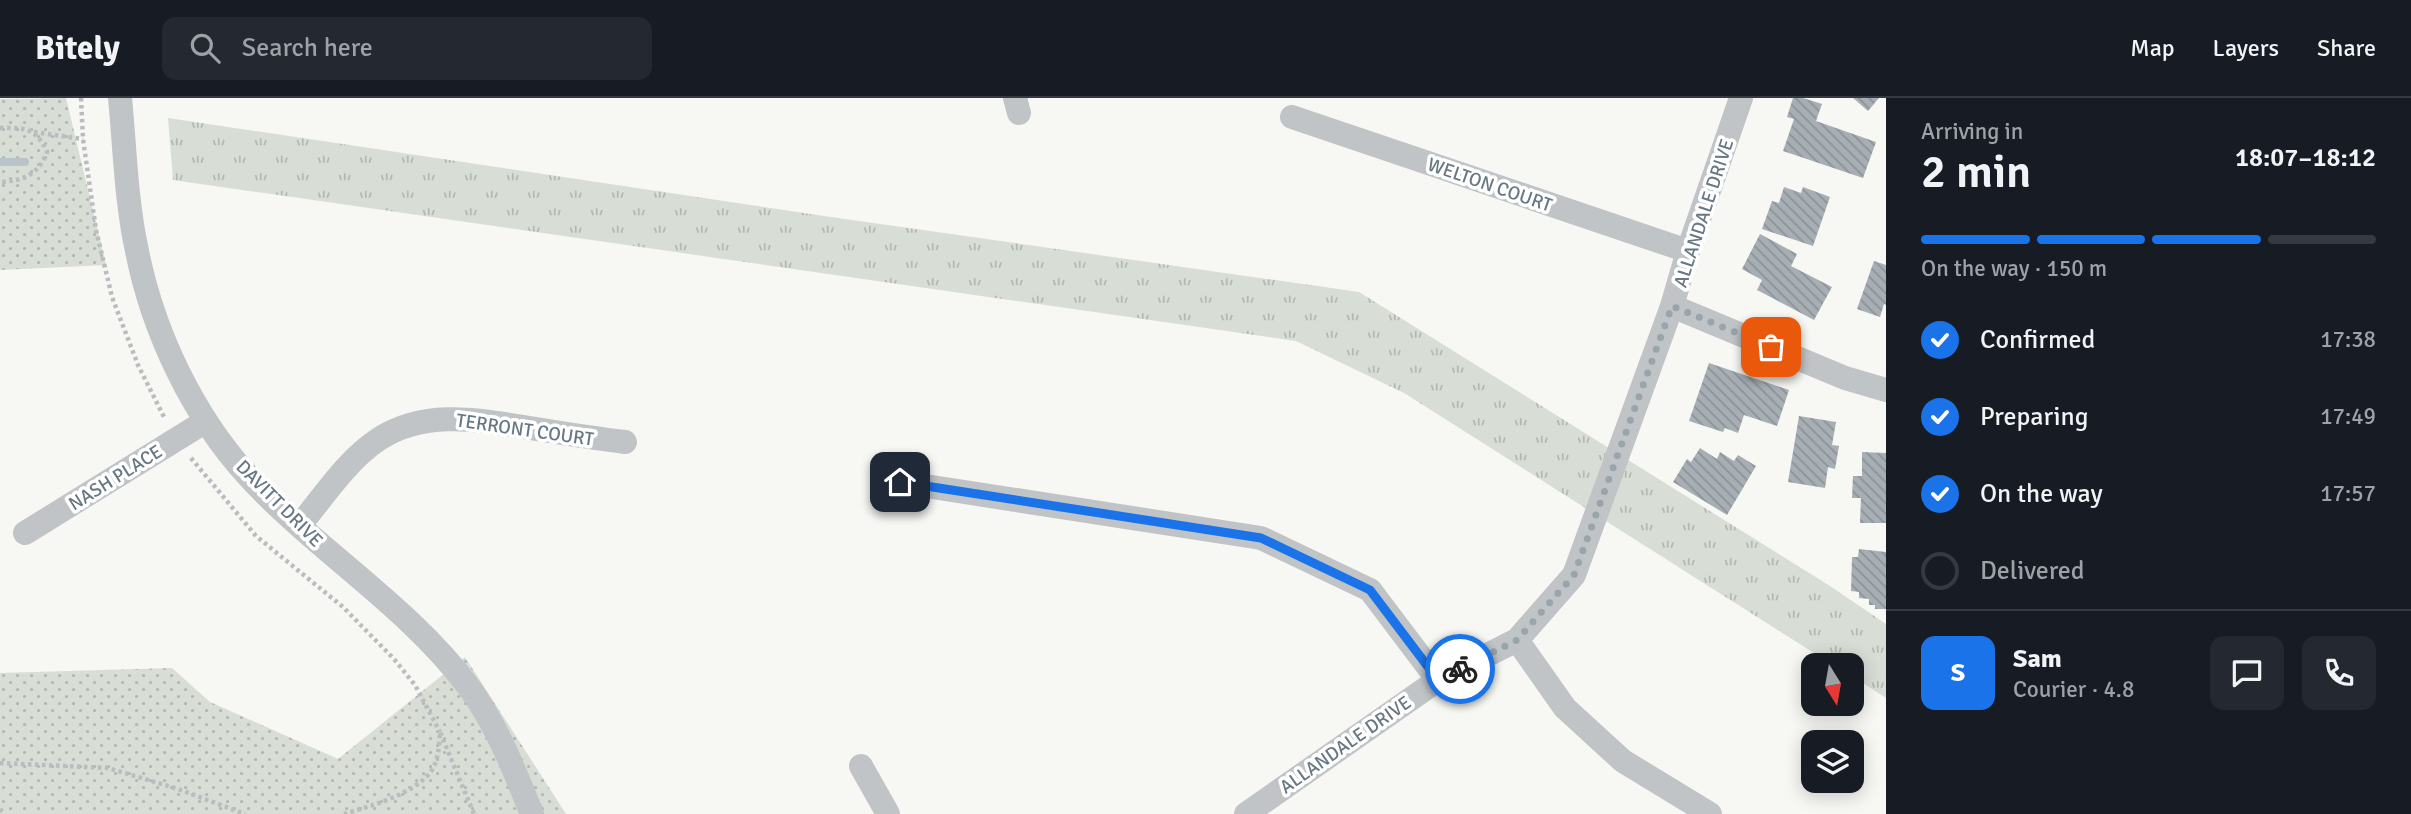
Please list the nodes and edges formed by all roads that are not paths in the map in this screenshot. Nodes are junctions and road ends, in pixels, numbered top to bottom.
1 (120, 98) edge
2 (1741, 98) edge
3 (1292, 117) dead end
4 (1688, 251) junction
5 (1672, 306) junction
6 (1886, 390) edge
7 (206, 421) junction
8 (625, 442) dead end
9 (900, 482) dead end
10 (300, 525) junction
11 (25, 533) dead end
12 (1517, 640) junction
13 (1438, 680) junction
14 (861, 766) dead end
15 (532, 814) edge
16 (888, 814) edge
17 (1246, 814) edge
18 (1710, 814) edge

1 - 7 street, DAVITT DRIVE
2 - 4 street, ALLANDALE DRIVE
3 - 4 street, WELTON COURT
4 - 5 street, ALLANDALE DRIVE
5 - 6 street
5 - 12 street, ALLANDALE DRIVE
7 - 10 street, DAVITT DRIVE
7 - 11 street, NASH PLACE
8 - 10 street, TERRONT COURT
9 - 13 street
10 - 15 street, DAVITT DRIVE
12 - 13 street, ALLANDALE DRIVE
12 - 18 street
13 - 17 street, ALLANDALE DRIVE
14 - 16 street

